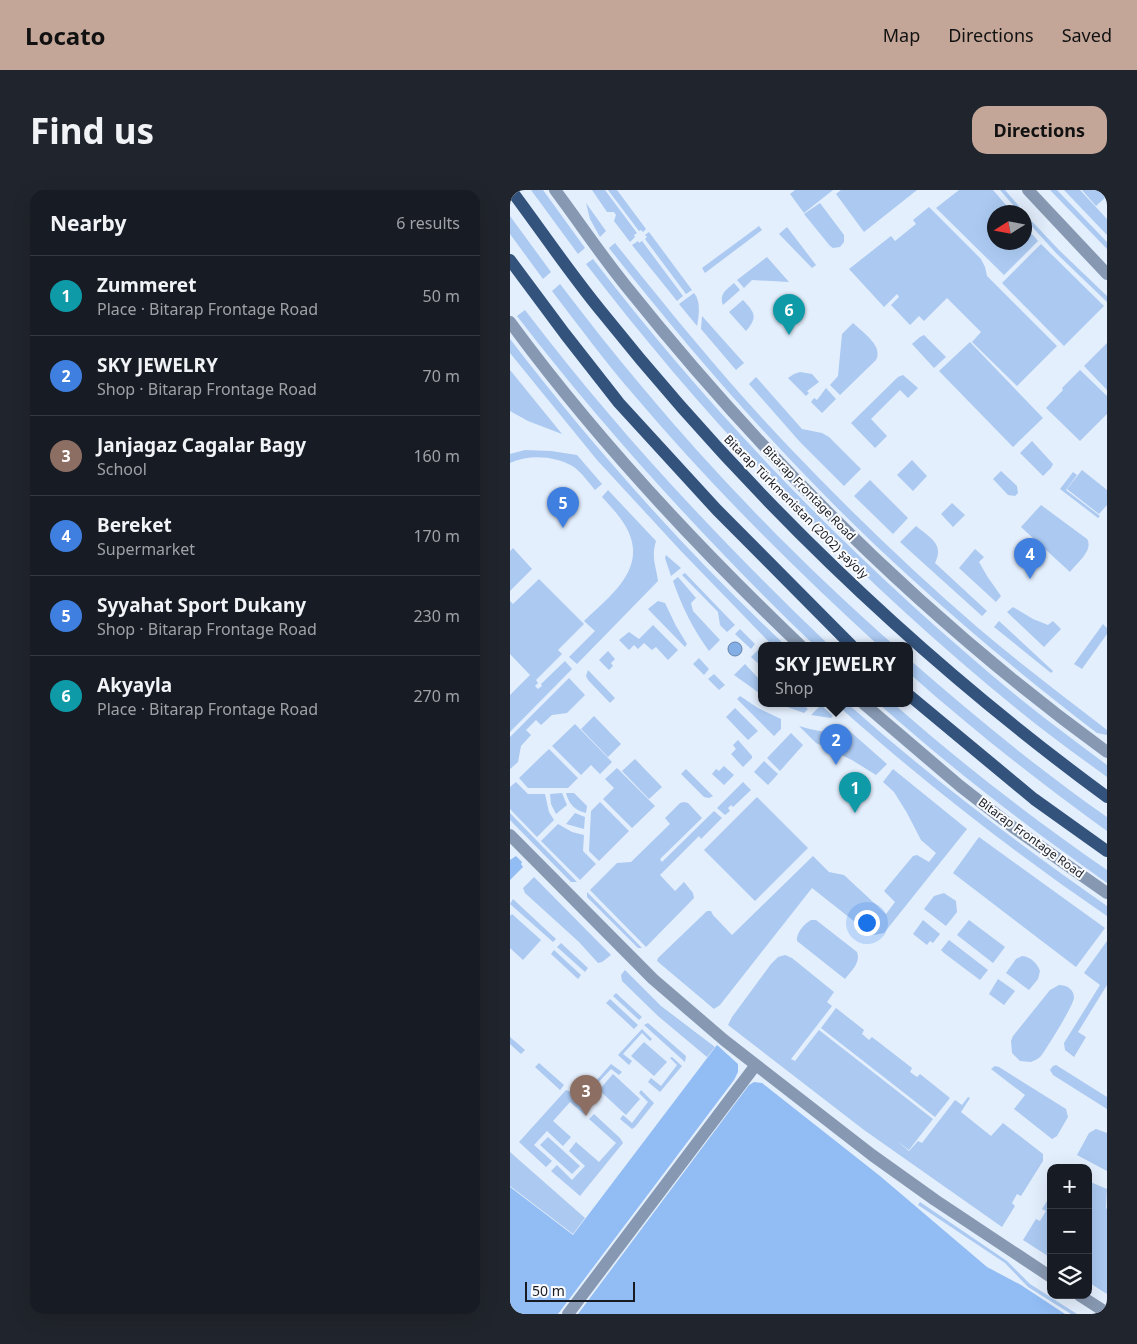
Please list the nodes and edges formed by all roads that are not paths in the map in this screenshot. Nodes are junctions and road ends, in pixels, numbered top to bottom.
1 (511, 190) edge
2 (556, 190) edge
3 (1028, 190) edge
4 (510, 260) edge
5 (1107, 274) edge
6 (510, 322) edge
7 (797, 642) edge
8 (848, 642) edge
9 (913, 699) edge
10 (868, 707) edge
11 (1107, 752) edge
12 (1107, 797) edge
13 (510, 835) edge
14 (1107, 851) edge
15 (1107, 893) edge
16 (755, 1066) junction
17 (1047, 1274) edge
18 (1085, 1299) edge
19 (1107, 1313) edge
20 (568, 1314) edge

1 - 12 main road, Bitarap Türkmenistan (2002) şaýoly
2 - 11 street, Bitarap Frontage Road
3 - 5 street
4 - 8 main road
6 - 7 street
9 - 14 main road
10 - 15 street, Bitarap Frontage Road
13 - 16 street
16 - 17 street
16 - 20 street
18 - 19 street

